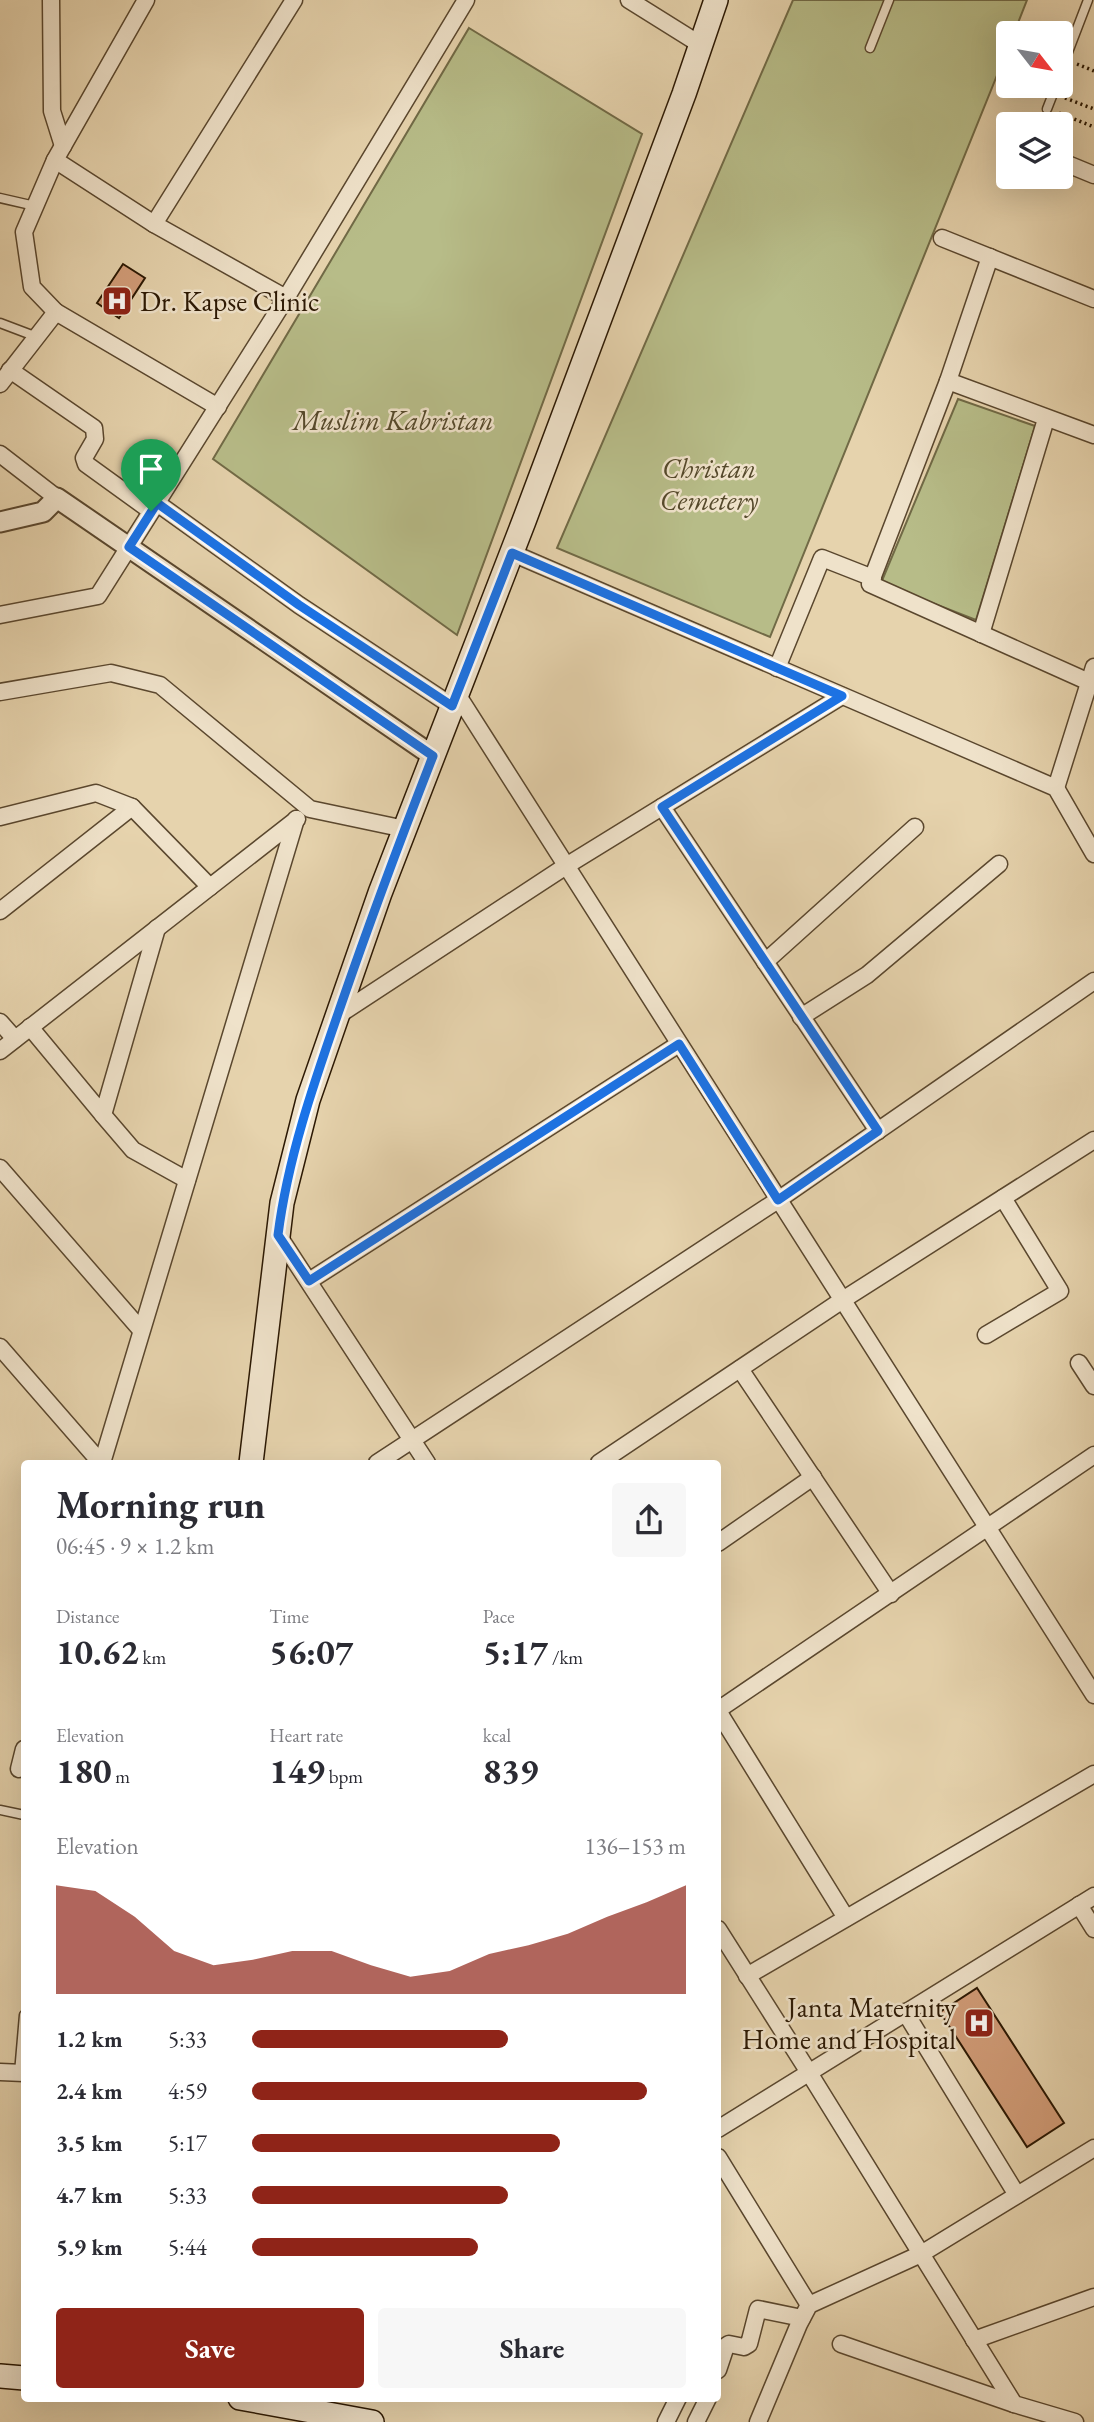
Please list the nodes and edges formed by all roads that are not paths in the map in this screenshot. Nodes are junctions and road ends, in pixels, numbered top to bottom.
1 (51, 0) edge
2 (146, 0) edge
3 (294, 0) edge
4 (466, 0) edge
5 (629, 0) edge
6 (716, 0) edge
7 (889, 0) edge
8 (1088, 0) edge
9 (1073, 40) edge
10 (701, 45) junction
11 (870, 47) dead end
12 (1051, 98) edge
13 (1047, 109) road end
14 (59, 153) junction
15 (1073, 166) edge
16 (1094, 175) edge
17 (0, 198) edge
18 (35, 206) junction
19 (154, 224) junction
20 (943, 238) dead end
21 (990, 257) junction
22 (286, 298) junction
23 (1094, 299) edge
24 (57, 312) junction
25 (0, 323) edge
26 (37, 337) junction
27 (10, 370) junction
28 (948, 381) junction
29 (0, 384) edge
30 (218, 407) junction
31 (1046, 419) junction
32 (1094, 435) edge
33 (0, 454) edge
34 (57, 498) junction
35 (154, 507) junction
36 (0, 522) edge
37 (129, 547) junction
38 (512, 553) junction
39 (873, 578) junction
40 (0, 615) edge
41 (981, 634) junction
42 (777, 668) junction
43 (1091, 674) edge
44 (0, 692) edge
45 (842, 696) junction
46 (455, 700) junction
47 (433, 756) junction
48 (1056, 788) junction
49 (132, 807) junction
50 (662, 807) junction
51 (310, 809) junction
52 (0, 817) edge
53 (296, 820) junction
54 (915, 827) dead end
55 (405, 830) junction
56 (1094, 854) edge
57 (999, 864) dead end
58 (566, 866) junction
59 (210, 887) junction
60 (0, 911) edge
61 (157, 928) junction
62 (765, 962) junction
63 (1094, 981) edge
64 (337, 1016) junction
65 (801, 1017) junction
66 (0, 1022) edge
67 (30, 1027) junction
68 (15, 1039) junction
69 (679, 1044) junction
70 (0, 1051) edge
71 (103, 1115) junction
72 (878, 1131) junction
73 (1094, 1140) edge
74 (0, 1167) edge
75 (187, 1180) junction
76 (1003, 1198) junction
77 (778, 1200) junction
78 (278, 1235) junction
79 (309, 1281) junction
80 (841, 1301) junction
81 (141, 1330) junction
82 (986, 1335) dead end
83 (0, 1346) edge
84 (1079, 1363) dead end
85 (740, 1368) junction
86 (1094, 1386) edge
87 (412, 1440) junction
88 (1094, 1455) edge
89 (99, 1460) edge
90 (103, 1460) edge
91 (251, 1460) edge
92 (382, 1460) edge
93 (425, 1460) edge
94 (603, 1460) edge
95 (813, 1477) junction
96 (987, 1529) junction
97 (721, 1541) edge
98 (891, 1594) junction
99 (1094, 1695) edge
100 (721, 1709) edge
101 (721, 1716) edge
102 (21, 1761) edge
103 (19, 1769) dead end
104 (1094, 1774) edge
105 (0, 1810) edge
106 (21, 1814) edge
107 (1094, 1896) edge
108 (1079, 1905) junction
109 (846, 1918) junction
110 (1094, 1928) edge
111 (721, 1934) edge
112 (747, 1976) junction
113 (905, 2012) junction
114 (808, 2071) junction
115 (0, 2072) edge
116 (21, 2073) edge
117 (721, 2127) edge
118 (1094, 2148) edge
119 (721, 2162) edge
120 (1017, 2195) junction
121 (921, 2254) junction
122 (1094, 2297) edge
123 (805, 2312) junction
124 (974, 2340) junction
125 (841, 2344) dead end
126 (721, 2362) edge
127 (0, 2376) edge
128 (21, 2378) edge
129 (261, 2402) edge
130 (676, 2402) edge
131 (706, 2402) edge
132 (1014, 2404) junction
133 (301, 2415) edge
134 (372, 2422) edge
135 (666, 2422) edge
136 (696, 2422) edge
137 (758, 2422) edge
138 (1075, 2422) edge

1 - 14 street
2 - 14 street
3 - 19 street
4 - 22 street
5 - 10 street
6 - 10 main road
7 - 11 lane
8 - 9 lane
10 - 38 main road
12 - 13 lane
14 - 18 street
14 - 19 street
15 - 16 street
17 - 18 lane
18 - 24 street
19 - 22 street
20 - 21 street
21 - 23 street
21 - 28 street
22 - 30 street
24 - 26 street
24 - 30 street
25 - 26 lane
26 - 27 street
27 - 29 street
27 - 35 street
28 - 31 street
28 - 39 street
30 - 35 street
31 - 32 street
31 - 41 street
33 - 34 street
34 - 36 street
34 - 37 street
35 - 37 street
35 - 46 street
37 - 40 street
37 - 47 street
38 - 42 street
38 - 46 main road
39 - 41 street
39 - 42 street
41 - 43 street
42 - 45 street
43 - 48 street
44 - 51 street
45 - 48 street
45 - 50 street
46 - 47 main road
46 - 58 street
47 - 55 main road
48 - 56 street
49 - 52 street
49 - 59 street
49 - 60 street
50 - 58 street
50 - 62 street
51 - 53 street
51 - 55 street
53 - 59 street
53 - 75 street
54 - 62 street
55 - 64 main road
57 - 65 street
58 - 64 street
58 - 69 street
59 - 61 street
61 - 67 street
61 - 71 street
62 - 65 street
63 - 72 street
64 - 78 main road
65 - 72 street
66 - 68 street
67 - 68 street
67 - 71 street
68 - 70 street
69 - 77 street
69 - 79 street
71 - 75 street
72 - 77 street
73 - 76 street
74 - 81 street
75 - 81 street
76 - 80 street
76 - 82 street
77 - 80 street
77 - 87 street
78 - 79 street
78 - 91 main road
79 - 87 street
80 - 85 street
80 - 96 street
81 - 90 street
83 - 89 street
84 - 86 street
85 - 94 street
85 - 95 street
87 - 92 street
87 - 93 street
88 - 96 street
95 - 97 street
95 - 98 street
96 - 98 street
96 - 99 street
98 - 100 street
101 - 109 street
102 - 103 street
104 - 109 street
105 - 106 lane
107 - 108 street
108 - 110 street
108 - 113 street
109 - 112 street
111 - 112 street
112 - 114 street
113 - 114 street
113 - 120 street
114 - 117 street
114 - 121 street
115 - 116 street
118 - 120 street
119 - 123 street
120 - 121 street
121 - 123 street
121 - 124 street
122 - 124 street
123 - 126 street
123 - 137 street
124 - 132 street
125 - 132 street
127 - 128 main road
129 - 133 main road
130 - 135 street
131 - 136 street
132 - 138 street
133 - 134 main road

